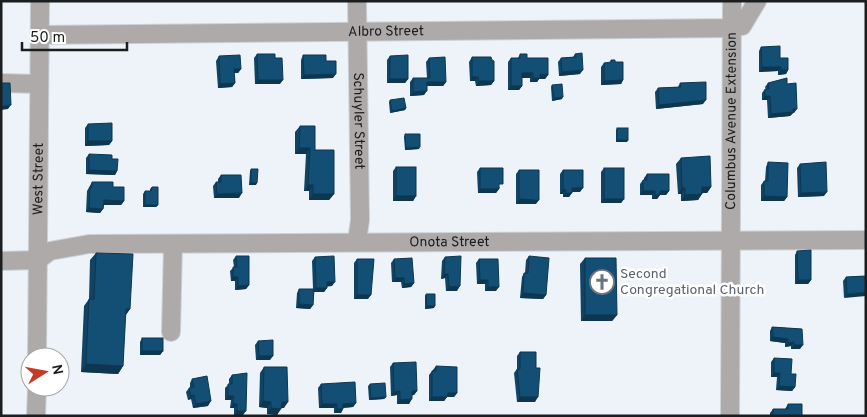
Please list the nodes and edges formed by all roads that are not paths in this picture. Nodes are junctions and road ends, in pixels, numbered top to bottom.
1 (40, 1) edge
2 (357, 1) edge
3 (732, 1) edge
4 (757, 1) edge
5 (732, 28) junction
6 (357, 31) junction
7 (40, 35) junction
8 (1, 83) edge
9 (39, 84) junction
10 (732, 240) junction
11 (866, 240) edge
12 (357, 241) junction
13 (173, 244) junction
14 (38, 260) junction
15 (1, 261) edge
16 (172, 332) dead end
17 (37, 347) edge
18 (37, 397) edge
19 (36, 416) edge
20 (730, 416) edge

1 - 7 street, West Street
2 - 6 street, Schuyler Street
3 - 5 street, Columbus Avenue Extension
4 - 5 street
5 - 6 street, Albro Street
5 - 10 street, Columbus Avenue Extension
6 - 7 street, Albro Street
6 - 12 street, Schuyler Street
7 - 9 street, West Street
8 - 9 street
9 - 14 street, West Street
10 - 11 street, Onota Street
10 - 12 street, Onota Street
10 - 20 street, Columbus Avenue Extension
12 - 13 street, Onota Street
13 - 14 street, Onota Street
13 - 16 street
14 - 15 street
14 - 17 street, West Street
18 - 19 street

